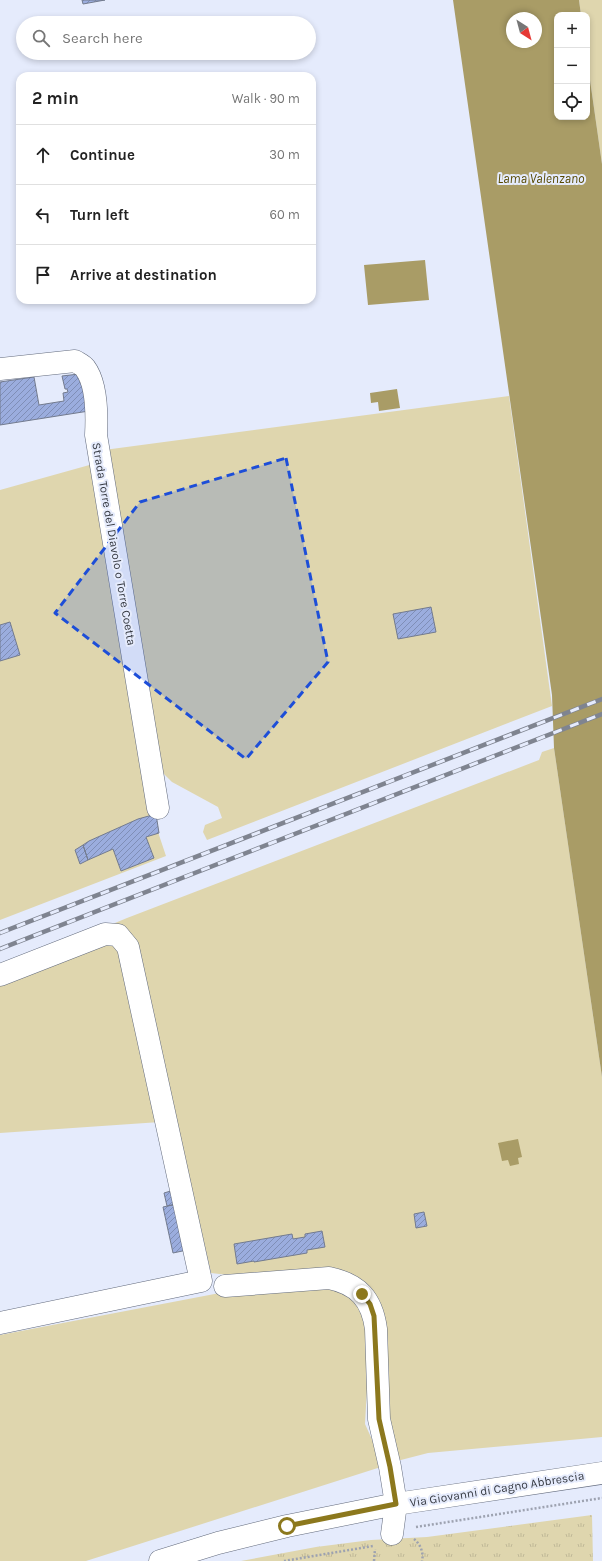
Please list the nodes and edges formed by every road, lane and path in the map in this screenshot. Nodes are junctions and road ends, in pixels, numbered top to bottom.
1 (0, 368) edge
2 (158, 808) dead end
3 (0, 975) edge
4 (225, 1286) dead end
5 (0, 1323) edge
6 (602, 1473) edge
7 (601, 1499) edge
8 (396, 1504) junction
9 (393, 1536) junction
10 (374, 1557) dead end
11 (160, 1561) edge
12 (284, 1561) edge
13 (374, 1561) edge

1 - 2 main road, Strada Torre del Diavolo o Torre Coetta
3 - 5 main road
4 - 8 main road
6 - 8 main road, Via Giovanni di Cagno Abbrescia
7 - 9 path
8 - 9 main road
8 - 11 main road, Via Giovanni di Cagno Abbrescia
9 - 12 path
10 - 13 path

